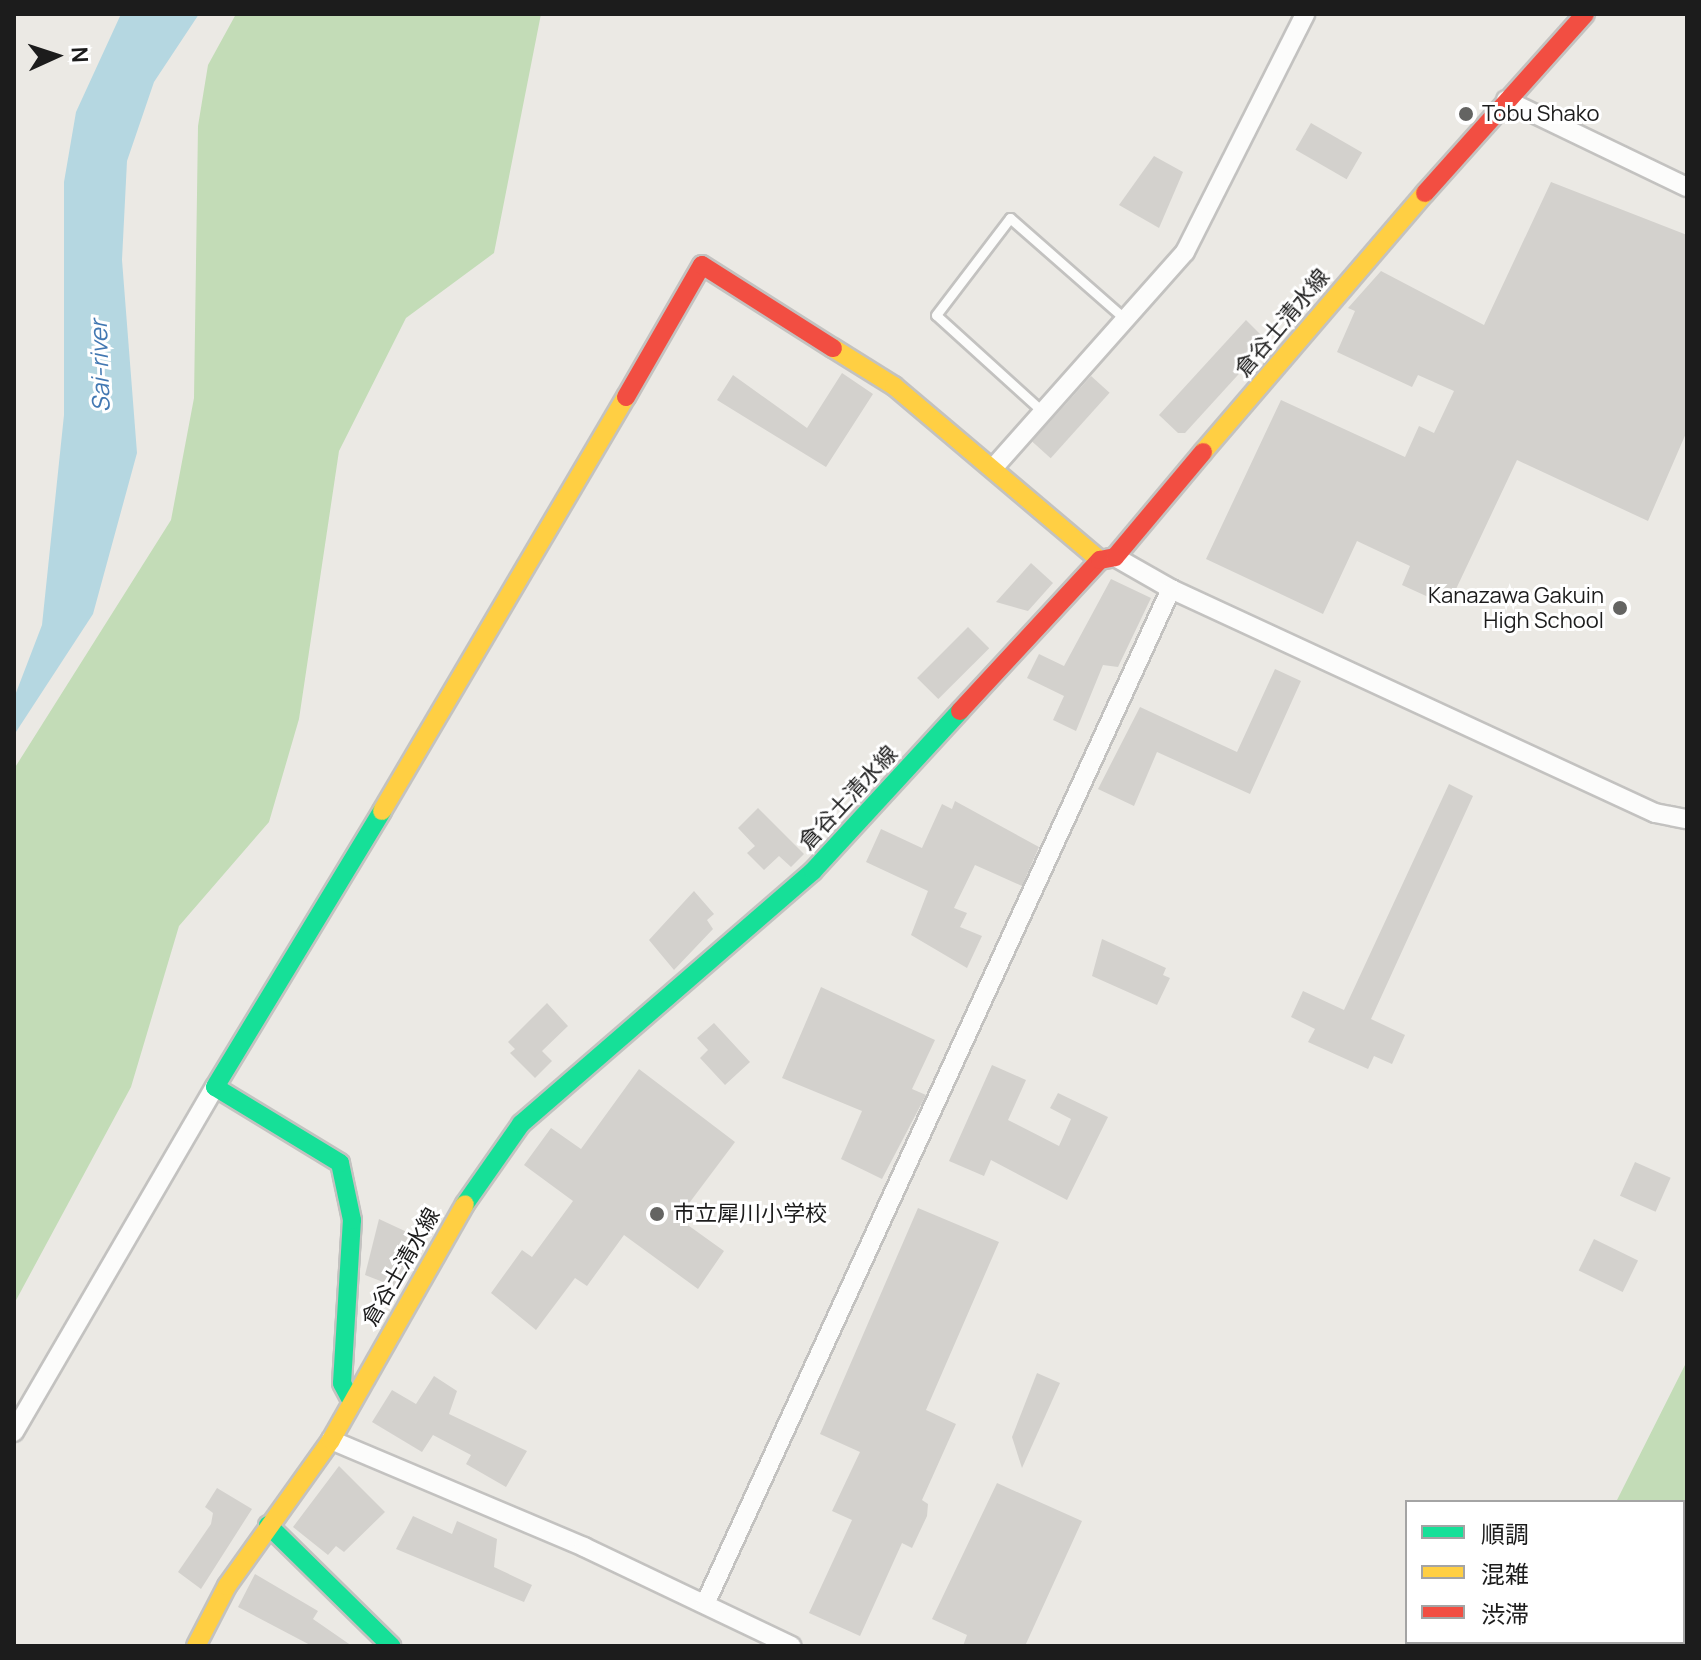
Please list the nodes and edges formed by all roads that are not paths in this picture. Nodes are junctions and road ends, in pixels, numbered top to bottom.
1 (1305, 14) edge
2 (1585, 14) edge
3 (1506, 100) junction
4 (1687, 187) edge
5 (1125, 319) junction
6 (1043, 412) junction
7 (995, 466) junction
8 (1108, 558) junction
9 (1171, 589) junction
10 (1687, 819) edge
11 (215, 1087) junction
12 (352, 1402) junction
13 (14, 1432) edge
14 (331, 1440) junction
15 (268, 1525) junction
16 (705, 1604) junction
17 (196, 1646) edge
18 (391, 1646) edge
19 (792, 1646) edge

1 - 5 street
2 - 3 main road, 倉谷土清水線
3 - 4 street
3 - 8 main road, 倉谷土清水線
5 - 6 street
5 - 6 lane
6 - 7 street
7 - 8 main road
7 - 11 main road
8 - 9 street
8 - 12 main road, 倉谷土清水線
9 - 10 street
9 - 16 street
11 - 12 main road
11 - 13 street
12 - 14 main road, 倉谷土清水線
14 - 15 main road, 倉谷土清水線
14 - 16 street
15 - 17 main road, 倉谷土清水線
15 - 18 main road
16 - 19 street

